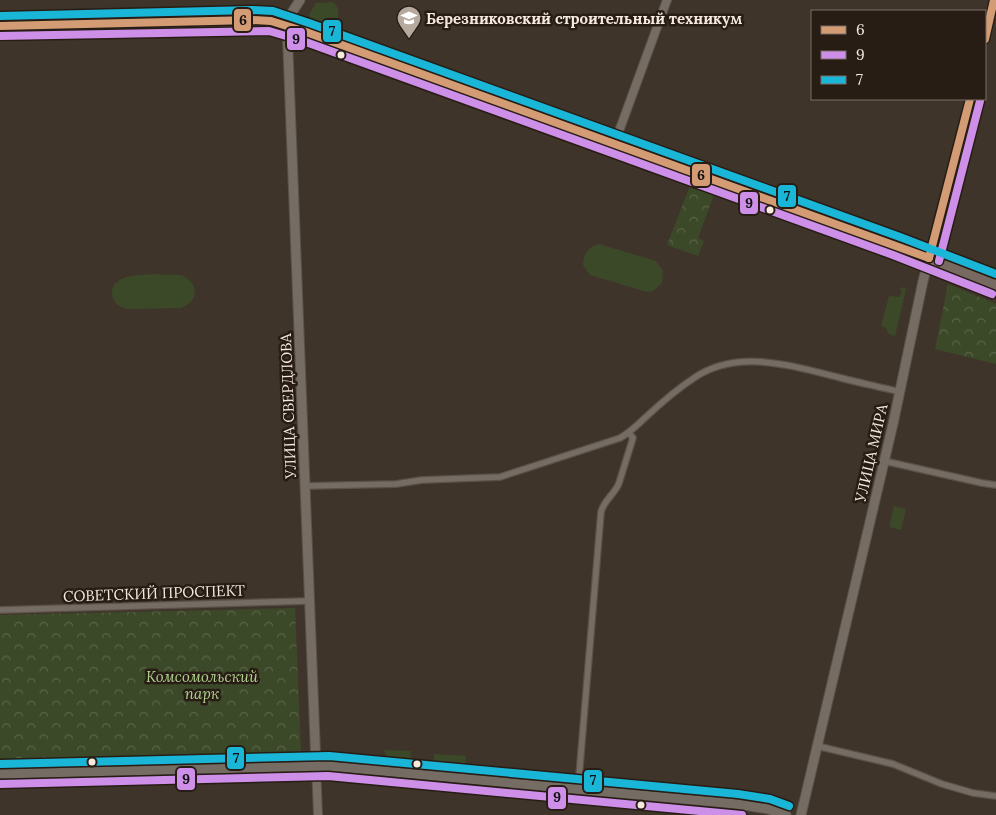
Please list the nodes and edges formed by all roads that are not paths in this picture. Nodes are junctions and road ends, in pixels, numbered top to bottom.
1 (300, 0) edge
2 (667, 0) edge
3 (994, 0) edge
4 (0, 26) edge
5 (287, 28) junction
6 (986, 35) edge
7 (0, 36) edge
8 (970, 100) edge
9 (614, 145) junction
10 (929, 258) junction
11 (996, 285) edge
12 (900, 392) junction
13 (629, 433) junction
14 (884, 461) junction
15 (996, 485) edge
16 (305, 486) junction
17 (309, 601) junction
18 (0, 610) edge
19 (818, 746) junction
20 (316, 766) junction
21 (0, 774) edge
22 (578, 789) junction
23 (996, 796) edge
24 (318, 815) edge
25 (786, 815) edge
26 (801, 815) edge

1 - 5 main road, УЛИЦА СВЕРДЛОВА
2 - 9 street
3 - 6 main road
4 - 5 main road
5 - 7 main road
5 - 9 main road
5 - 16 main road, УЛИЦА СВЕРДЛОВА
8 - 10 main road, УЛИЦА МИРА
9 - 10 main road
10 - 11 main road
10 - 12 main road, УЛИЦА МИРА
12 - 13 street
12 - 14 main road, УЛИЦА МИРА
13 - 16 street
13 - 22 street
14 - 15 street
14 - 19 main road, УЛИЦА МИРА
16 - 17 main road, УЛИЦА СВЕРДЛОВА
17 - 18 street, СОВЕТСКИЙ ПРОСПЕКТ
17 - 20 main road, УЛИЦА СВЕРДЛОВА
19 - 23 street
19 - 26 main road, УЛИЦА МИРА
20 - 21 main road
20 - 22 main road
20 - 24 street, УЛИЦА СВЕРДЛОВА
22 - 25 main road

